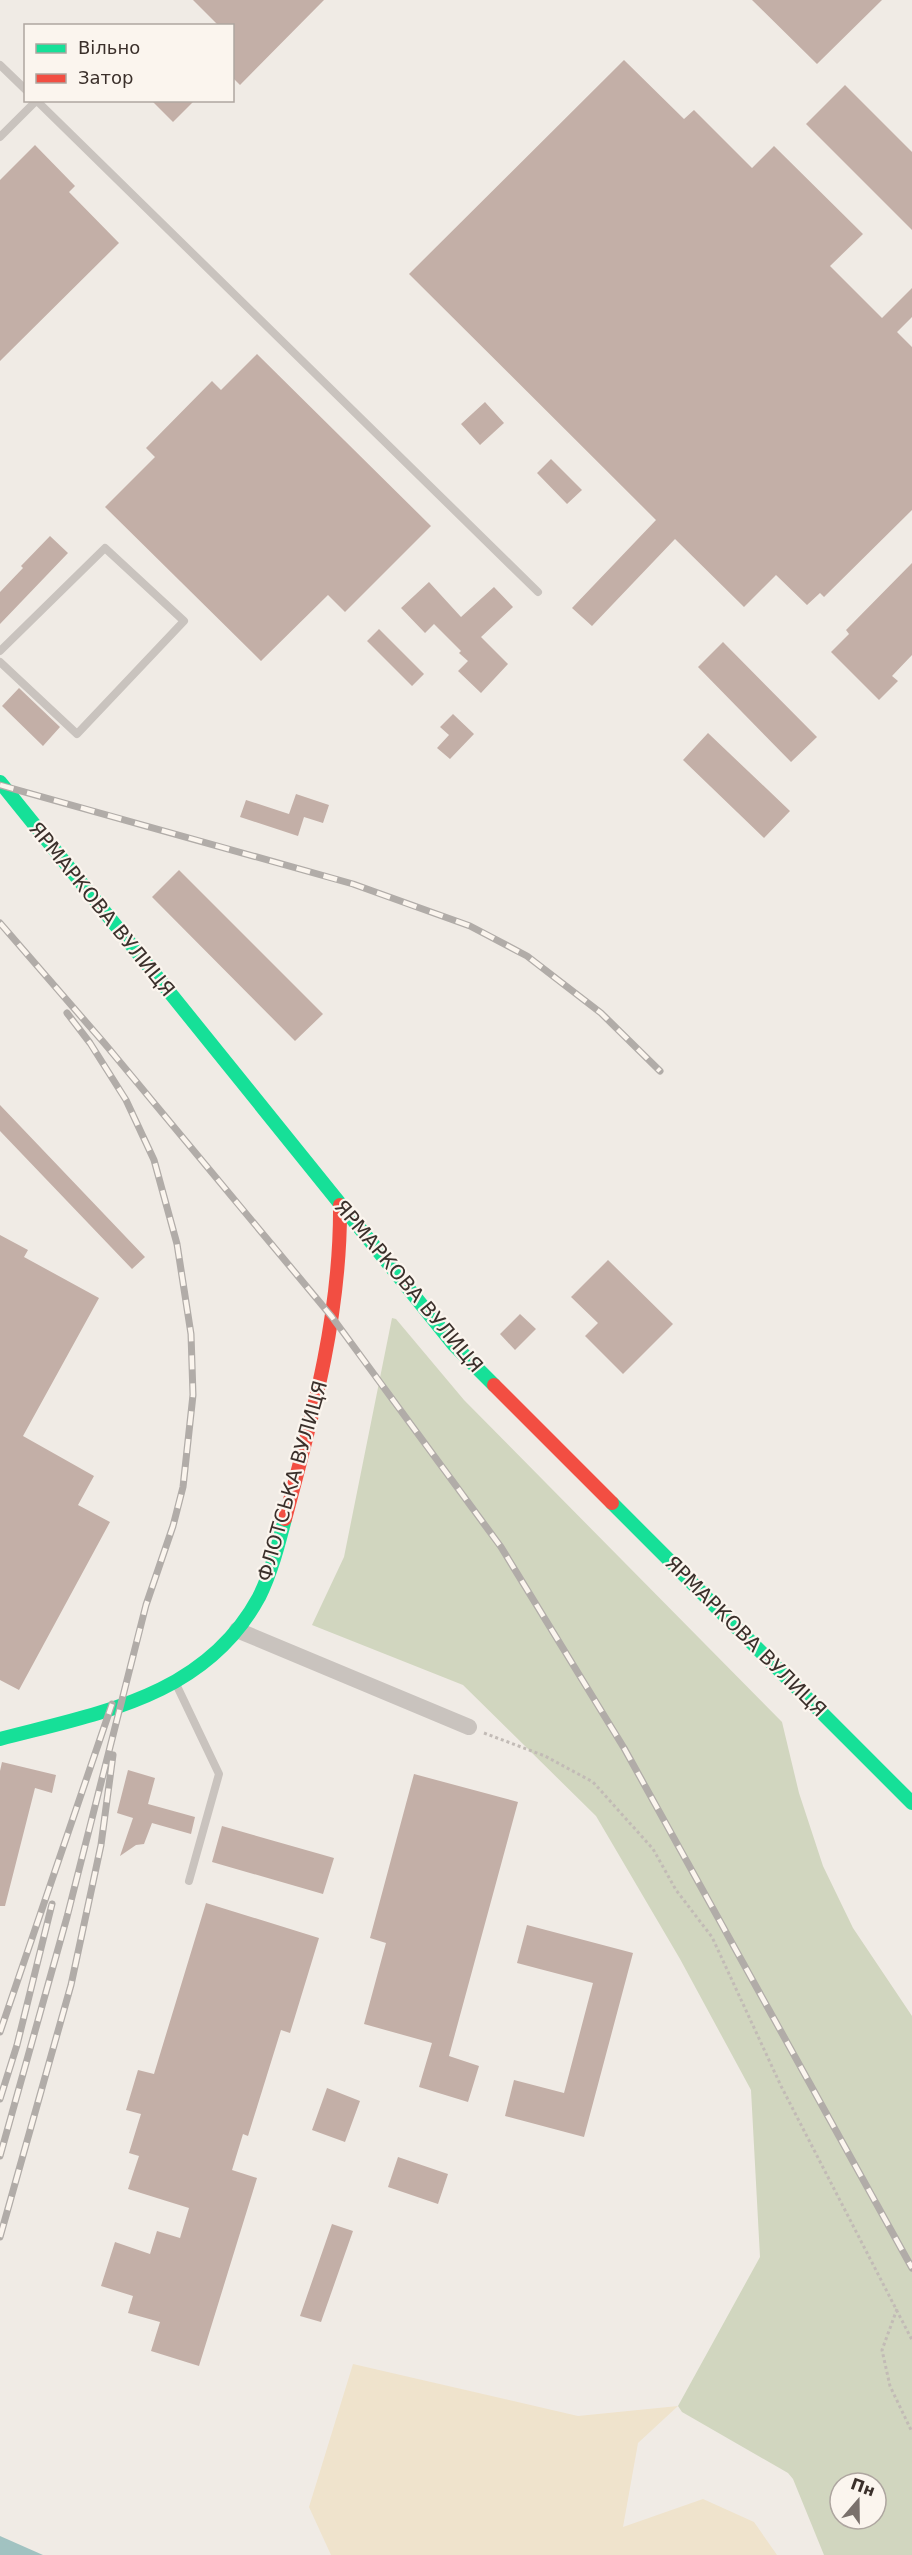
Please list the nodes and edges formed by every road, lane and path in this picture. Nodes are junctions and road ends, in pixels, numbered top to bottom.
1 (0, 65) edge
2 (24, 88) edge
3 (35, 102) edge
4 (37, 102) edge
5 (0, 137) edge
6 (538, 592) dead end
7 (0, 651) edge
8 (0, 662) edge
9 (0, 782) edge
10 (340, 1205) junction
11 (237, 1630) junction
12 (175, 1684) junction
13 (469, 1727) joint
14 (0, 1738) edge
15 (912, 1803) edge
16 (189, 1881) dead end
17 (897, 2309) junction
18 (912, 2340) edge
19 (912, 2432) edge

1 - 2 lane
3 - 5 lane
4 - 6 lane
7 - 8 lane
9 - 10 street, ЯРМАРКОВА ВУЛИЦЯ
10 - 11 street, ФЛОТСЬКА ВУЛИЦЯ
10 - 15 street, ЯРМАРКОВА ВУЛИЦЯ
11 - 12 street, ФЛОТСЬКА ВУЛИЦЯ
11 - 13 street
12 - 14 street, ФЛОТСЬКА ВУЛИЦЯ
12 - 16 lane
13 - 17 path
17 - 18 path
17 - 19 path

